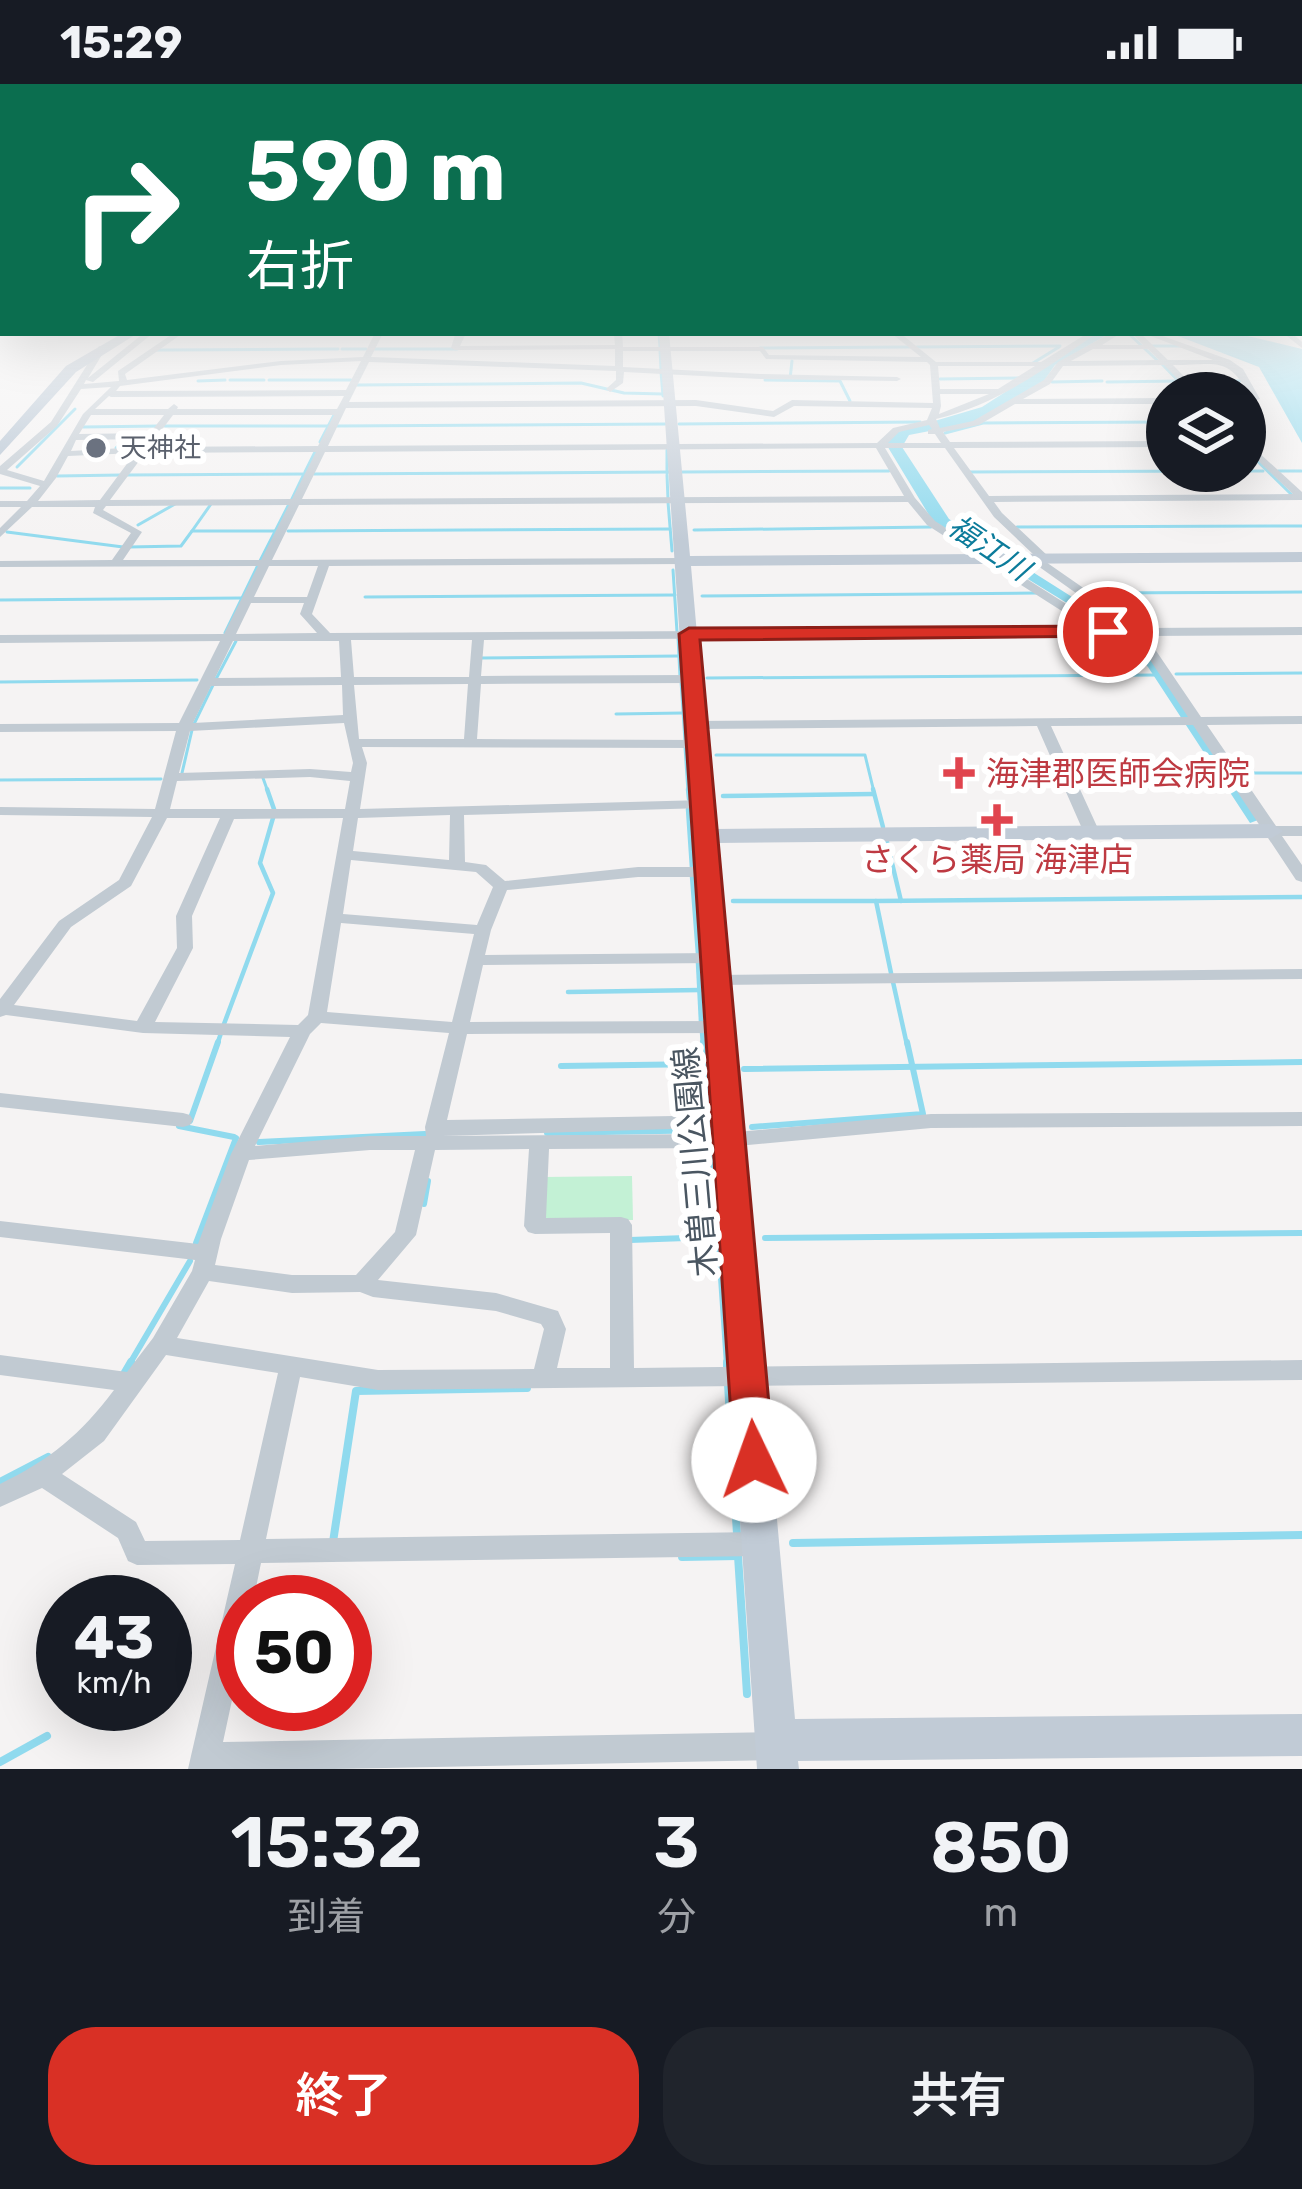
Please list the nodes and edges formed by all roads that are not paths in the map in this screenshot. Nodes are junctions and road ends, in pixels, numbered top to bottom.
1 (56, 385) edge
2 (84, 385) edge
3 (115, 385) edge
4 (123, 385) edge
5 (189, 385) edge
6 (263, 385) edge
7 (354, 385) edge
8 (615, 385) edge
9 (668, 385) edge
10 (845, 385) edge
11 (899, 385) edge
12 (936, 385) edge
13 (1012, 385) edge
14 (1043, 385) edge
15 (81, 387) junction
16 (610, 389) dead end
17 (937, 391) junction
18 (350, 392) junction
19 (1003, 392) junction
20 (104, 394) junction
21 (256, 395) junction
22 (272, 395) junction
23 (181, 396) junction
24 (1146, 401) edge
25 (854, 402) junction
26 (1013, 402) junction
27 (669, 403) junction
28 (891, 403) junction
29 (937, 406) junction
30 (342, 408) junction
31 (89, 412) junction
32 (172, 412) junction
33 (260, 412) junction
34 (894, 422) dead end
35 (933, 425) junction
36 (154, 436) junction
37 (74, 437) junction
38 (1146, 445) edge
39 (881, 446) junction
40 (905, 446) junction
41 (945, 446) junction
42 (672, 447) junction
43 (322, 448) junction
44 (145, 449) junction
45 (0, 450) edge
46 (62, 454) junction
47 (1266, 464) edge
48 (45, 484) junction
49 (1302, 497) edge
50 (910, 499) junction
51 (985, 499) junction
52 (678, 500) junction
53 (296, 502) junction
54 (28, 503) junction
55 (102, 503) junction
56 (0, 504) edge
57 (0, 534) edge
58 (1302, 557) edge
59 (984, 559) junction
60 (1034, 559) junction
61 (684, 561) junction
62 (325, 562) junction
63 (265, 563) junction
64 (0, 564) edge
65 (115, 564) junction
66 (311, 599) junction
67 (247, 600) junction
68 (1302, 631) edge
69 (1105, 632) junction
70 (1135, 632) junction
71 (689, 634) junction
72 (478, 636) junction
73 (228, 637) junction
74 (327, 637) junction
75 (345, 637) junction
76 (0, 639) edge
77 (692, 679) junction
78 (472, 681) junction
79 (207, 682) junction
80 (347, 682) junction
81 (350, 719) junction
82 (1302, 720) edge
83 (1193, 721) junction
84 (1042, 722) junction
85 (184, 727) junction
86 (0, 728) edge
87 (697, 735) junction
88 (356, 743) junction
89 (470, 745) junction
90 (172, 777) junction
91 (358, 777) junction
92 (704, 804) junction
93 (457, 810) junction
94 (0, 811) edge
95 (161, 814) junction
96 (229, 814) junction
97 (353, 814) junction
98 (1272, 831) junction
99 (1302, 831) edge
100 (1092, 833) junction
101 (706, 836) junction
102 (347, 855) junction
103 (457, 866) junction
104 (709, 872) junction
105 (1302, 877) edge
106 (501, 886) junction
107 (336, 918) junction
108 (483, 930) junction
109 (474, 960) junction
110 (715, 969) junction
111 (1302, 974) edge
112 (2, 1007) edge
113 (310, 1024) junction
114 (143, 1027) junction
115 (719, 1027) junction
116 (456, 1028) junction
117 (0, 1100) edge
118 (1302, 1119) edge
119 (182, 1120) dead end
120 (730, 1131) junction
121 (431, 1138) junction
122 (539, 1143) junction
123 (241, 1154) junction
124 (0, 1229) edge
125 (204, 1262) junction
126 (362, 1282) junction
127 (160, 1345) junction
128 (0, 1365) edge
129 (291, 1366) junction
130 (1302, 1370) edge
131 (622, 1376) junction
132 (749, 1376) junction
133 (543, 1377) junction
134 (134, 1383) junction
135 (44, 1474) junction
136 (0, 1496) edge
137 (759, 1544) junction
138 (250, 1550) junction
139 (1302, 1736) edge
140 (776, 1752) edge
141 (204, 1763) edge

1 - 45 main road
2 - 15 street
3 - 15 street
4 - 20 street
5 - 23 street
6 - 21 street
7 - 18 street
8 - 16 street
9 - 27 main road, 木曽三川公園線
10 - 25 street
11 - 28 street
12 - 17 street
13 - 19 street
14 - 26 street
15 - 48 street
17 - 19 street
17 - 29 street
18 - 22 street
18 - 30 street
19 - 35 street
20 - 23 street
20 - 31 street
21 - 22 street
21 - 23 street
22 - 33 street
23 - 32 street
24 - 26 street
25 - 27 street
25 - 28 street
26 - 35 street
27 - 30 street
27 - 42 main road, 木曽三川公園線
28 - 29 street
28 - 34 street
29 - 35 street
30 - 33 street
30 - 43 street
31 - 32 street
31 - 37 street
32 - 33 street
32 - 36 street
35 - 39 street
35 - 40 street
35 - 41 street
36 - 37 street
36 - 44 street
37 - 46 street
38 - 41 street
39 - 40 street
39 - 42 street
39 - 50 street
40 - 41 street
41 - 51 street
42 - 43 street
42 - 52 main road, 木曽三川公園線
43 - 44 street
43 - 53 street
44 - 46 street
44 - 55 street
46 - 48 street
47 - 49 street
48 - 54 street
49 - 51 street
50 - 52 street
50 - 59 street
51 - 60 street
52 - 53 street
52 - 61 main road, 木曽三川公園線
53 - 55 street
53 - 63 street
54 - 55 street
54 - 56 street
54 - 57 street
55 - 65 street
58 - 60 main road
59 - 60 main road
59 - 61 main road
59 - 69 street
60 - 70 street
61 - 62 street
61 - 71 main road, 木曽三川公園線
62 - 63 street
62 - 66 street
63 - 65 street
63 - 67 street
64 - 65 street
66 - 67 street
66 - 74 street
67 - 73 street
68 - 70 street
69 - 70 street
69 - 71 street
70 - 83 street
71 - 72 street
71 - 77 main road, 木曽三川公園線
72 - 75 street
72 - 78 street
73 - 74 street
73 - 76 street
73 - 79 street
74 - 75 street
75 - 80 street
77 - 78 street
77 - 87 main road, 木曽三川公園線
78 - 80 street
78 - 89 street
79 - 80 street
79 - 85 street
80 - 81 street
81 - 85 street
81 - 88 street
82 - 83 street
83 - 84 street
83 - 98 street
84 - 87 street
84 - 100 street
85 - 86 street
85 - 90 street
87 - 89 street
87 - 92 main road, 木曽三川公園線
88 - 89 street
88 - 91 street
90 - 91 street
90 - 95 street
91 - 97 street
92 - 93 street
92 - 101 main road, 木曽三川公園線
93 - 97 street
93 - 103 street
94 - 95 street
95 - 96 street
95 - 112 street
96 - 97 street
96 - 114 street
97 - 102 street
98 - 99 street
98 - 100 main road
98 - 105 street
100 - 101 main road
101 - 104 main road, 木曽三川公園線
102 - 103 street
102 - 107 street
103 - 106 street
104 - 106 street
104 - 110 main road, 木曽三川公園線
106 - 108 street
107 - 108 street
107 - 113 street
108 - 109 street
109 - 110 street
109 - 116 street
110 - 111 street
110 - 115 main road, 木曽三川公園線
112 - 114 street
113 - 114 street
113 - 116 street
113 - 123 street
115 - 116 street
115 - 120 main road, 木曽三川公園線
116 - 121 street
117 - 119 street
118 - 120 street
120 - 121 street
120 - 122 street
120 - 132 main road, 木曽三川公園線
121 - 122 street
121 - 123 street
121 - 126 street
122 - 131 street
123 - 125 street
124 - 125 street
125 - 126 street
125 - 127 street
126 - 133 street
127 - 129 street
127 - 134 street
128 - 134 street
129 - 133 street
129 - 138 street
130 - 132 street
131 - 132 street
131 - 133 street
132 - 137 main road, 木曽三川公園線
134 - 135 street
135 - 136 street
135 - 138 street
137 - 138 street
137 - 140 main road, 木曽三川公園線
138 - 141 street
139 - 140 main road
140 - 141 street

